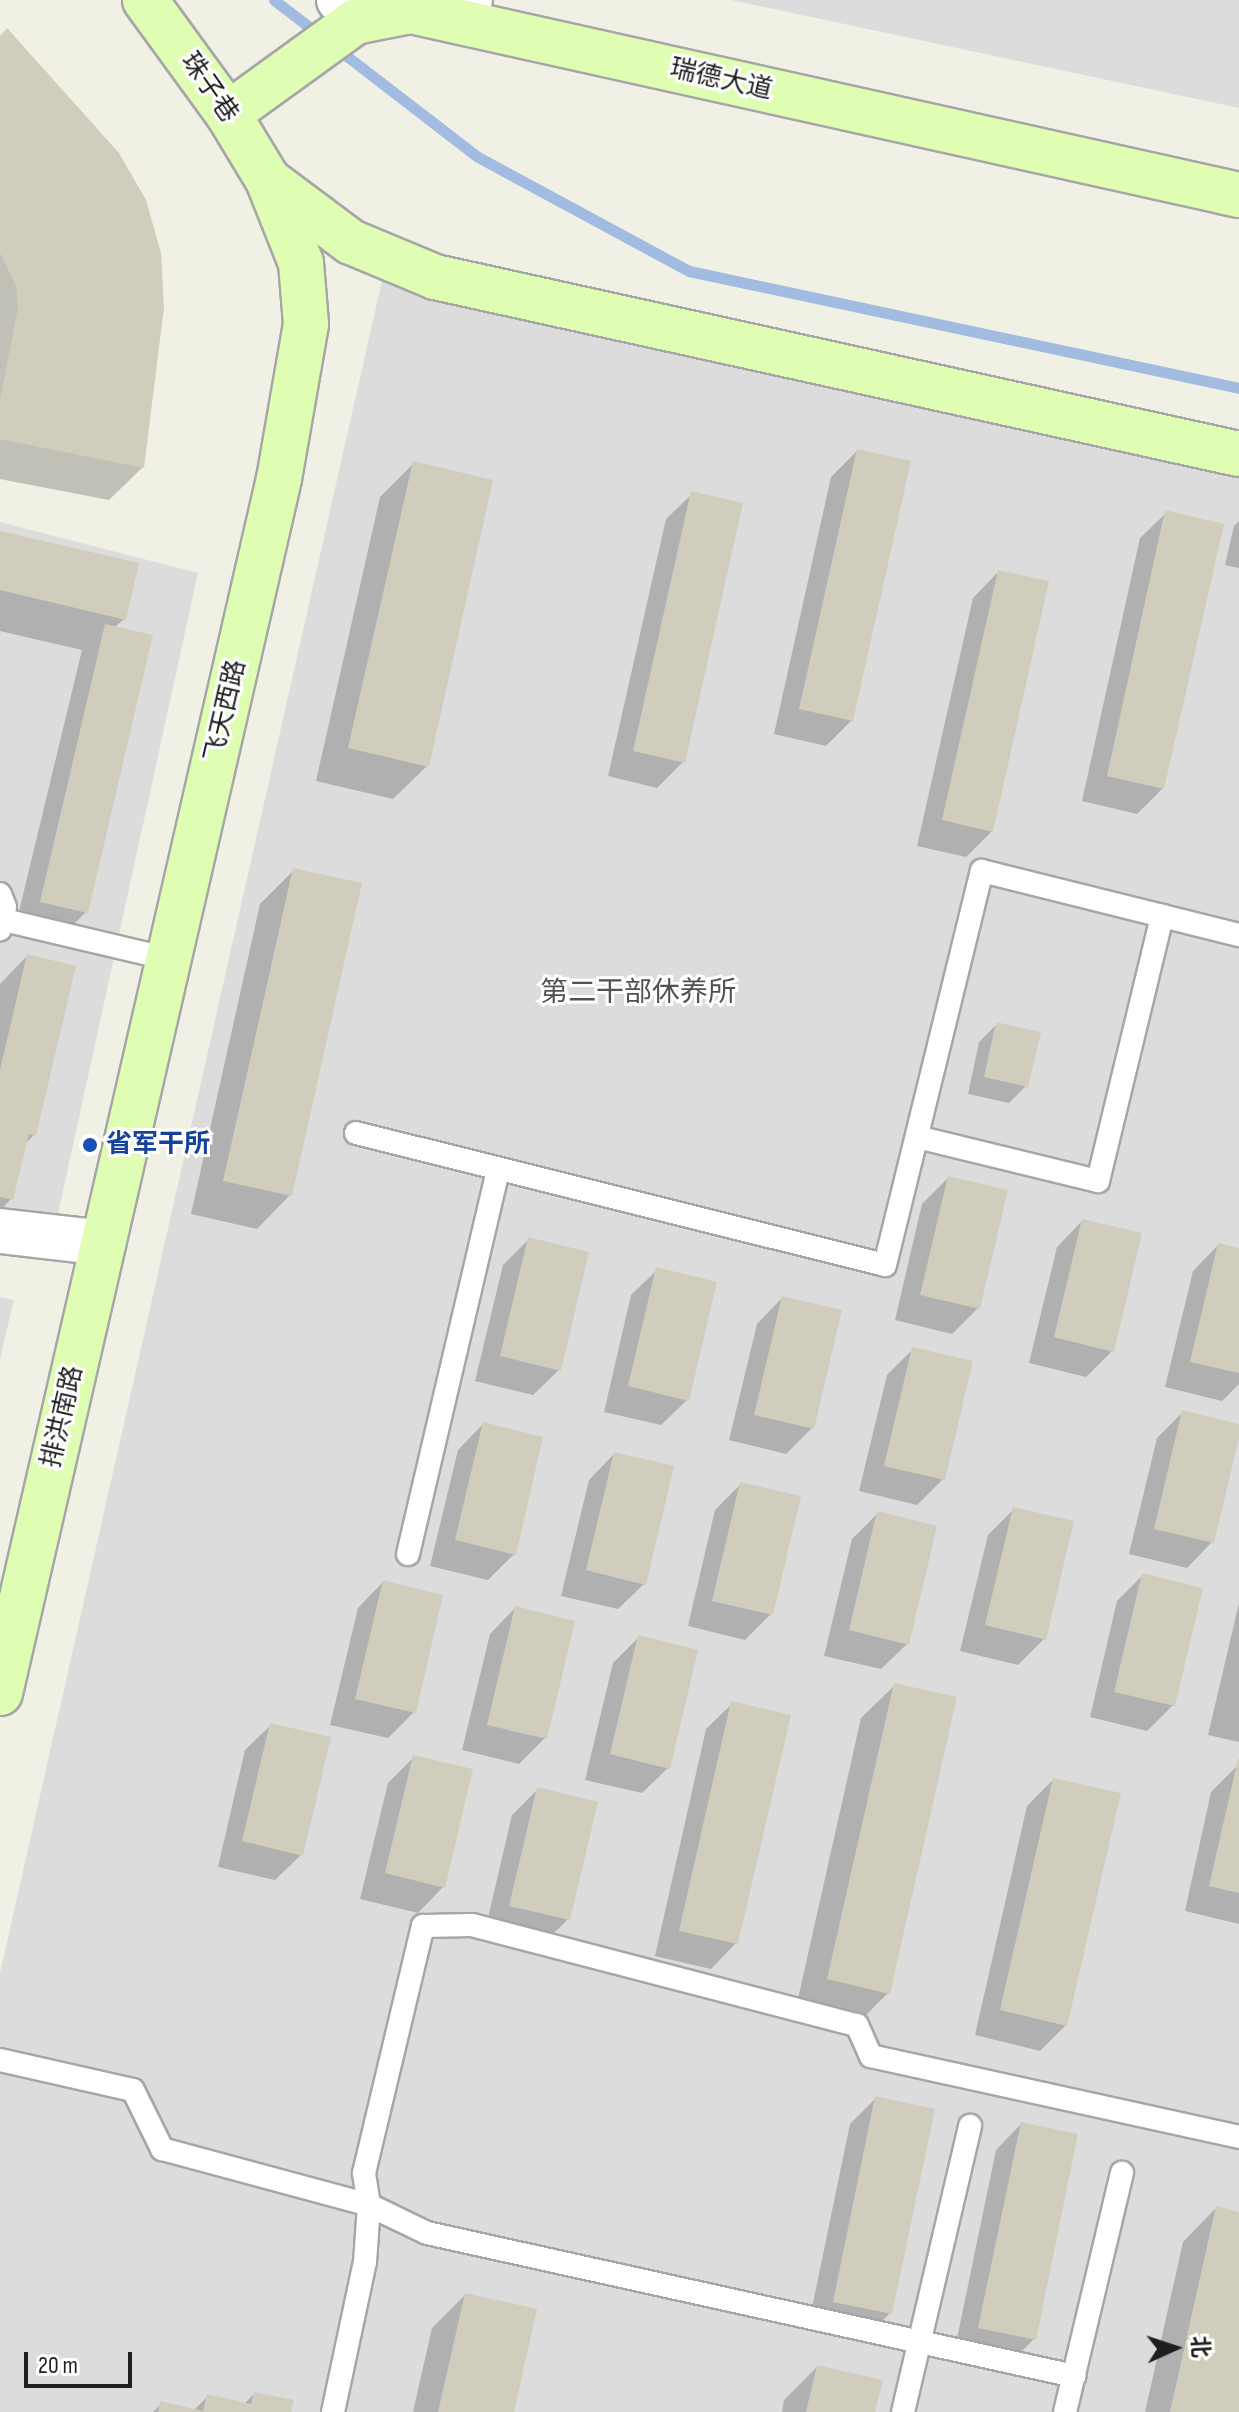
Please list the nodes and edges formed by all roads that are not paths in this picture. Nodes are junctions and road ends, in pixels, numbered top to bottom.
1 (145, 0) edge
2 (470, 0) edge
3 (347, 11) edge
4 (411, 11) junction
5 (228, 114) junction
6 (268, 180) junction
7 (1239, 195) edge
8 (1239, 454) edge
9 (0, 894) edge
10 (1162, 916) junction
11 (2, 924) edge
12 (1239, 935) edge
13 (169, 959) junction
14 (356, 1133) dead end
15 (917, 1137) junction
16 (498, 1169) junction
17 (0, 1231) edge
18 (103, 1243) junction
19 (408, 1554) dead end
20 (0, 1693) edge
21 (0, 2060) edge
22 (970, 2126) dead end
23 (1239, 2137) edge
24 (1122, 2173) dead end
25 (369, 2205) junction
26 (919, 2342) junction
27 (1074, 2376) junction
28 (333, 2412) edge
29 (903, 2412) edge
30 (1065, 2412) edge

1 - 5 street, 珠子巷
2 - 4 street
3 - 4 street, 瑞德大道
3 - 5 street, 瑞德大道
4 - 7 street, 瑞德大道
5 - 6 street, 珠子巷
6 - 8 street
6 - 13 street, 飞天西路
9 - 11 lane
10 - 12 lane
10 - 15 lane
10 - 15 lane
11 - 13 lane
13 - 18 street, 飞天西路
14 - 16 lane
15 - 16 lane
16 - 19 lane
17 - 18 street
18 - 20 street, 排洪南路
21 - 25 lane
22 - 26 lane
23 - 25 lane
24 - 27 lane
25 - 26 lane
25 - 28 lane
26 - 27 lane
26 - 29 lane
27 - 30 lane

